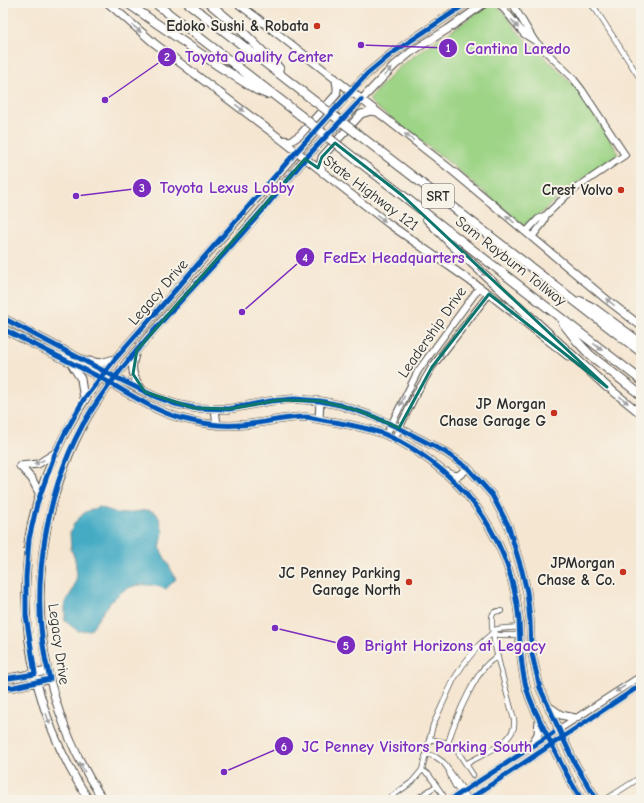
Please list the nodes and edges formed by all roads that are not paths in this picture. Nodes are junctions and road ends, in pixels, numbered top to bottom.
1 (108, 3) edge
2 (127, 3) edge
3 (155, 3) edge
4 (188, 3) edge
5 (209, 3) edge
6 (237, 3) edge
7 (467, 3) edge
8 (485, 3) edge
9 (499, 3) edge
10 (512, 3) edge
11 (590, 3) edge
12 (595, 3) edge
13 (596, 10) junction
14 (535, 41) junction
15 (334, 78) junction
16 (641, 80) edge
17 (297, 87) junction
18 (351, 91) junction
19 (276, 97) junction
20 (362, 100) junction
21 (377, 112) junction
22 (282, 140) junction
23 (296, 152) junction
24 (305, 158) junction
25 (323, 173) junction
26 (403, 196) junction
27 (529, 235) junction
28 (479, 288) junction
29 (560, 290) junction
30 (489, 294) junction
31 (556, 314) junction
32 (3, 318) edge
33 (641, 326) edge
34 (3, 329) edge
35 (641, 343) edge
36 (137, 350) junction
37 (641, 352) edge
38 (81, 359) junction
39 (114, 359) junction
40 (69, 362) junction
41 (105, 371) junction
42 (116, 377) junction
43 (100, 378) junction
44 (641, 380) edge
45 (111, 384) junction
46 (607, 387) junction
47 (145, 392) junction
48 (641, 395) edge
49 (84, 400) junction
50 (320, 401) junction
51 (215, 409) junction
52 (641, 414) edge
53 (319, 420) junction
54 (391, 424) junction
55 (216, 425) junction
56 (399, 428) junction
57 (386, 435) junction
58 (394, 439) junction
59 (55, 453) junction
60 (430, 461) junction
61 (468, 468) junction
62 (40, 495) junction
63 (523, 574) junction
64 (511, 578) junction
65 (501, 611) dead end
66 (519, 631) junction
67 (493, 632) junction
68 (530, 632) junction
69 (498, 657) junction
70 (48, 670) junction
71 (35, 674) junction
72 (641, 676) edge
73 (3, 679) edge
74 (50, 679) junction
75 (37, 682) junction
76 (641, 685) edge
77 (3, 688) edge
78 (548, 705) junction
79 (575, 718) junction
80 (539, 719) junction
81 (558, 729) junction
82 (548, 736) junction
83 (562, 737) junction
84 (429, 739) junction
85 (448, 743) junction
86 (551, 744) junction
87 (528, 749) junction
88 (427, 754) junction
89 (466, 764) junction
90 (422, 770) junction
91 (473, 775) dead end
92 (641, 777) edge
93 (436, 786) junction
94 (462, 792) junction
95 (443, 796) dead end
96 (89, 800) edge
97 (103, 800) edge
98 (390, 800) edge
99 (415, 800) edge
100 (450, 800) edge
101 (468, 800) edge
102 (582, 800) edge
103 (597, 800) edge
104 (605, 800) edge

1 -> 22 main road, State Highway 121
2 - 19 highway
3 - 19 highway, Sam Rayburn Tollway / SRT
4 - 17 highway, Sam Rayburn Tollway / SRT
5 - 17 highway
6 - 15 main road
7 - 18 main road, Legacy Drive
20 -> 8 main road, Legacy Drive
9 -> 14 street
10 - 14 street
11 - 13 street
12 - 13 street
13 - 16 street
14 - 27 street
15 - 18 main road
15 - 22 main road
17 - 29 highway, Sam Rayburn Tollway / SRT, bridge
18 - 20 main road
18 - 23 main road, Legacy Drive
19 -> 26 highway, Sam Rayburn Tollway / SRT, bridge
20 - 21 main road
20 - 24 main road, Legacy Drive
21 - 25 main road
27 -> 21 main road
22 - 23 main road, State Highway 121
23 - 24 main road, State Highway 121
23 - 39 main road, Legacy Drive
24 - 25 main road, State Highway 121
24 - 36 main road, Legacy Drive
25 -> 28 main road, State Highway 121
26 - 31 highway, Sam Rayburn Tollway / SRT
26 -> 46 highway
33 -> 27 main road
28 - 30 main road, State Highway 121
28 -> 54 street, Leadership Drive
29 - 35 highway
29 - 37 highway, Sam Rayburn Tollway / SRT
30 -> 46 main road, State Highway 121
56 -> 30 street, Leadership Drive
31 -> 44 highway, Sam Rayburn Tollway / SRT
31 - 48 highway
32 - 38 main road
34 - 40 main road
36 - 42 main road, Legacy Drive
36 - 47 main road
38 - 39 main road
38 - 41 main road
39 - 41 main road, Legacy Drive
40 - 43 main road
40 - 49 main road
41 - 42 main road
41 - 43 main road, Legacy Drive
42 - 45 main road, Legacy Drive
42 - 47 main road
43 - 45 main road
43 - 49 main road, Legacy Drive
45 - 55 main road
45 - 70 main road, Legacy Drive
46 -> 52 main road, State Highway 121
47 - 51 main road
49 - 59 main road, Legacy Drive
50 - 51 main road
50 - 53 main road
50 - 54 main road
51 - 55 main road
53 - 55 main road
53 - 57 main road
54 - 56 main road
54 - 57 street, Leadership Drive
56 - 58 street, Leadership Drive
56 - 61 main road
57 - 58 main road
58 - 60 main road
59 - 62 main road, Legacy Drive
59 -> 62 main road
60 - 61 main road
60 - 64 main road
61 - 63 main road
62 - 71 main road, Legacy Drive
63 - 64 main road
63 - 68 main road
64 - 66 main road
65 - 67 street
66 - 67 street
66 - 68 main road
66 - 80 main road
67 - 69 street
67 - 84 street
68 - 78 main road
69 - 85 street
69 - 89 street
70 - 71 main road
70 - 74 main road, Legacy Drive
71 - 73 main road
71 - 75 main road, Legacy Drive
72 -> 79 street
74 - 75 main road
97 -> 74 main road, Legacy Drive
75 - 77 main road
75 -> 96 main road, Legacy Drive
76 - 83 street
78 - 79 main road
78 - 81 main road
79 - 81 street
80 - 82 main road
80 - 87 main road
81 - 82 street
81 - 83 main road
82 - 86 main road
82 - 87 street
83 - 86 street
83 - 103 main road
84 - 85 street
84 - 88 street
85 - 89 street
86 - 101 street
86 - 102 main road
87 - 94 street
88 - 90 street
88 - 94 street
89 - 91 street
90 - 93 street
90 - 98 street
92 - 104 street
93 - 95 street
93 - 99 street
94 - 100 street
94 - 101 street

